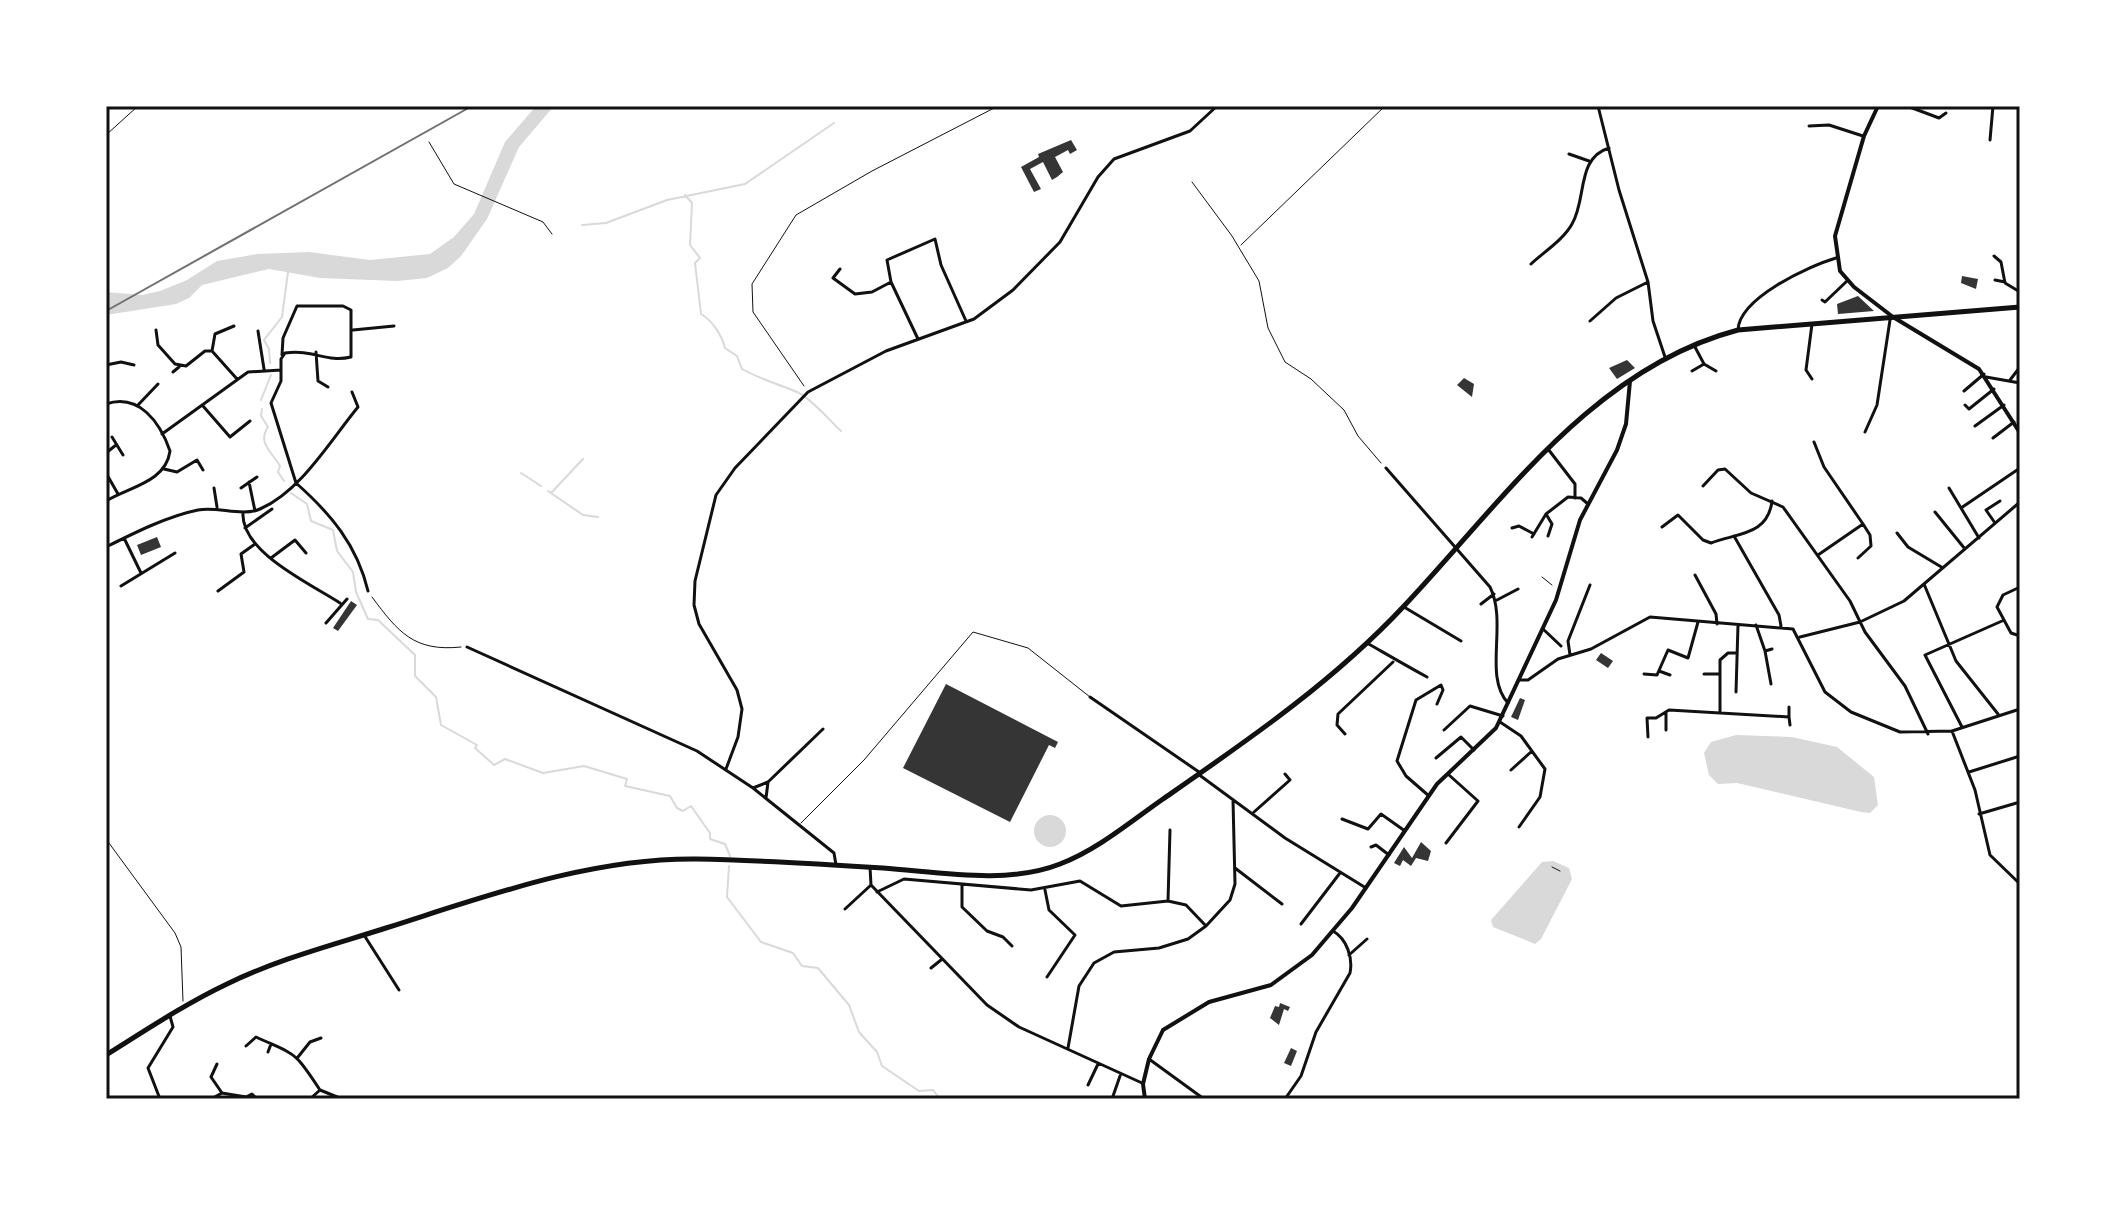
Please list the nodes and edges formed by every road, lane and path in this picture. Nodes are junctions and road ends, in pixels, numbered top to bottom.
1 (138, 106) edge
2 (998, 106) edge
3 (1217, 106) edge
4 (1385, 106) edge
5 (1598, 106) edge
6 (1878, 106) edge
7 (1907, 106) edge
8 (1993, 106) edge
9 (1946, 113) dead end
10 (1809, 126) dead end
11 (106, 135) edge
12 (1864, 136) junction
13 (1990, 140) dead end
14 (429, 142) dead end
15 (1611, 147) junction
16 (1569, 154) dead end
17 (1589, 161) junction
18 (1192, 182) dead end
19 (552, 234) dead end
20 (1239, 247) junction
21 (1994, 256) dead end
22 (1836, 258) junction
23 (1531, 264) dead end
24 (840, 269) dead end
25 (1995, 280) dead end
26 (1847, 281) junction
27 (891, 282) junction
28 (1648, 282) junction
29 (2005, 282) junction
30 (2020, 292) edge
31 (1822, 300) dead end
32 (1877, 305) junction
33 (2020, 307) edge
34 (1892, 318) junction
35 (1872, 319) junction
36 (966, 321) junction
37 (1590, 321) dead end
38 (1812, 324) junction
39 (234, 326) dead end
40 (394, 326) dead end
41 (156, 330) dead end
42 (353, 330) junction
43 (1738, 330) junction
44 (258, 331) dead end
45 (918, 339) junction
46 (1694, 343) junction
47 (212, 351) junction
48 (316, 352) junction
49 (282, 355) junction
50 (1665, 357) junction
51 (1704, 364) junction
52 (106, 365) edge
53 (134, 365) dead end
54 (179, 367) junction
55 (2020, 367) edge
56 (264, 369) junction
57 (281, 370) junction
58 (1692, 371) dead end
59 (1716, 371) dead end
60 (173, 372) dead end
61 (1985, 376) junction
62 (237, 379) junction
63 (1812, 379) dead end
64 (2010, 380) junction
65 (1630, 381) junction
66 (2020, 383) edge
67 (158, 384) dead end
68 (328, 387) dead end
69 (1994, 389) junction
70 (1964, 391) dead end
71 (352, 392) dead end
72 (806, 393) junction
73 (106, 404) edge
74 (138, 405) junction
75 (1965, 405) dead end
76 (2004, 405) junction
77 (203, 406) junction
78 (250, 421) dead end
79 (2014, 422) junction
80 (1975, 426) dead end
81 (1865, 432) dead end
82 (2020, 433) edge
83 (162, 434) junction
84 (112, 437) dead end
85 (1993, 438) dead end
86 (1814, 442) dead end
87 (117, 445) junction
88 (1548, 449) junction
89 (106, 453) edge
90 (123, 455) dead end
91 (1386, 468) joint
92 (2020, 468) edge
93 (164, 469) junction
94 (203, 470) dead end
95 (106, 473) edge
96 (257, 477) dead end
97 (249, 482) junction
98 (296, 483) junction
99 (1703, 486) dead end
100 (214, 488) dead end
101 (241, 488) dead end
102 (1949, 488) dead end
103 (118, 494) junction
104 (1575, 498) junction
105 (106, 501) edge
106 (1772, 501) junction
107 (2000, 501) dead end
108 (2020, 502) edge
109 (1588, 504) junction
110 (217, 507) junction
111 (1961, 508) junction
112 (272, 509) dead end
113 (255, 511) junction
114 (243, 512) junction
115 (1935, 512) dead end
116 (1546, 514) junction
117 (1863, 524) junction
118 (1995, 524) junction
119 (1662, 527) dead end
120 (245, 528) junction
121 (1512, 528) dead end
122 (1897, 533) dead end
123 (1548, 536) dead end
124 (1734, 536) junction
125 (124, 538) junction
126 (1979, 538) junction
127 (255, 544) junction
128 (106, 547) edge
129 (1456, 549) junction
130 (1965, 550) junction
131 (175, 553) dead end
132 (306, 553) dead end
133 (1818, 555) junction
134 (271, 558) junction
135 (1858, 558) dead end
136 (1943, 568) junction
137 (141, 573) junction
138 (1695, 575) dead end
139 (1542, 577) dead end
140 (1924, 584) junction
141 (1590, 585) dead end
142 (121, 586) dead end
143 (2020, 587) edge
144 (1518, 589) dead end
145 (1561, 589) junction
146 (218, 591) dead end
147 (368, 591) joint
148 (1494, 594) junction
149 (347, 599) dead end
150 (1497, 600) junction
151 (340, 603) junction
152 (1481, 604) dead end
153 (1404, 607) junction
154 (2002, 621) junction
155 (1698, 622) junction
156 (1860, 622) junction
157 (326, 623) dead end
158 (1717, 624) junction
159 (1738, 625) junction
160 (1756, 625) junction
161 (1781, 626) junction
162 (1543, 629) junction
163 (2020, 636) edge
164 (1800, 637) junction
165 (1461, 641) dead end
166 (1367, 643) junction
167 (1948, 644) junction
168 (1561, 646) dead end
169 (467, 647) joint
170 (1772, 649) dead end
171 (1765, 651) junction
172 (1737, 653) junction
173 (1570, 655) junction
174 (1393, 662) junction
175 (1659, 671) junction
176 (1644, 674) dead end
177 (1704, 674) dead end
178 (1720, 674) junction
179 (1670, 675) dead end
180 (1427, 677) dead end
181 (1519, 680) junction
182 (1771, 684) dead end
183 (1736, 692) dead end
184 (1090, 697) joint
185 (1508, 703) junction
186 (1437, 704) dead end
187 (1789, 707) dead end
188 (2020, 709) edge
189 (1666, 712) junction
190 (1720, 713) junction
191 (1999, 715) junction
192 (1789, 717) junction
193 (1639, 718) dead end
194 (1647, 718) junction
195 (1501, 719) junction
196 (1790, 725) dead end
197 (1962, 727) junction
198 (823, 729) dead end
199 (1444, 730) dead end
200 (1666, 730) dead end
201 (1952, 731) junction
202 (1345, 734) dead end
203 (1928, 734) junction
204 (1648, 737) dead end
205 (1474, 750) junction
206 (1532, 751) junction
207 (2020, 756) edge
208 (1436, 758) dead end
209 (726, 769) junction
210 (1511, 770) dead end
211 (1969, 772) junction
212 (1447, 773) junction
213 (1199, 774) junction
214 (1285, 774) dead end
215 (768, 782) junction
216 (753, 788) junction
217 (1429, 796) junction
218 (766, 798) junction
219 (1233, 800) junction
220 (2020, 802) edge
221 (1253, 813) junction
222 (1979, 814) junction
223 (1342, 819) dead end
224 (799, 825) junction
225 (1519, 827) dead end
226 (1170, 830) dead end
227 (1405, 831) junction
228 (106, 839) edge
229 (1446, 843) dead end
230 (1371, 847) dead end
231 (1389, 855) junction
232 (1560, 863) dead end
233 (836, 865) junction
234 (870, 867) junction
235 (1552, 867) dead end
236 (1235, 868) junction
237 (1556, 869) junction
238 (1560, 871) dead end
239 (1340, 873) junction
240 (963, 882) junction
241 (2020, 884) edge
242 (871, 885) junction
243 (1366, 888) junction
244 (1045, 889) junction
245 (877, 892) junction
246 (1168, 901) junction
247 (1282, 904) dead end
248 (845, 909) dead end
249 (1301, 924) dead end
250 (1206, 926) junction
251 (1333, 931) junction
252 (364, 935) junction
253 (1367, 939) dead end
254 (1012, 946) dead end
255 (1349, 955) junction
256 (941, 960) junction
257 (931, 968) dead end
258 (1047, 977) dead end
259 (399, 990) dead end
260 (183, 1008) junction
261 (170, 1016) junction
262 (321, 1038) dead end
263 (271, 1044) junction
264 (246, 1046) dead end
265 (1068, 1049) junction
266 (268, 1052) dead end
267 (106, 1055) edge
268 (298, 1057) junction
269 (1149, 1059) junction
270 (217, 1064) dead end
271 (1098, 1064) junction
272 (1120, 1076) junction
273 (1143, 1084) junction
274 (1088, 1085) dead end
275 (320, 1090) junction
276 (222, 1093) junction
277 (247, 1098) edge
278 (160, 1099) edge
279 (211, 1099) edge
280 (257, 1099) edge
281 (310, 1099) edge
282 (342, 1099) edge
283 (1112, 1099) edge
284 (1145, 1099) edge
285 (1204, 1099) edge
286 (1285, 1099) edge

1 - 11 path
2 - 72 path
3 - 36 street
4 - 20 path
5 - 15 street
6 - 12 street
7 - 9 street
8 - 13 street
10 - 12 street
12 - 22 street
14 - 19 lane
15 - 17 street
15 - 28 street
16 - 17 street
17 - 23 street
18 - 20 path
20 - 91 path
21 - 29 street
22 - 26 street
22 - 43 street
24 - 27 street
25 - 29 street
26 - 31 street
26 - 32 street
27 - 36 street
27 - 45 street
28 - 37 street
28 - 50 street
29 - 30 street
32 - 34 street
32 - 35 street
33 - 34 main road
34 - 35 main road
34 - 61 street
34 - 81 street
35 - 38 main road
36 - 45 street
38 - 43 main road
38 - 63 street
39 - 47 street
40 - 42 street
41 - 54 street
42 - 48 street
42 - 49 street
43 - 46 main road
44 - 56 street
45 - 72 street
46 - 50 main road
46 - 51 street
47 - 54 street
47 - 62 street
48 - 49 street
48 - 68 street
49 - 57 street
50 - 65 main road
51 - 58 street
51 - 59 street
52 - 53 street
54 - 60 street
55 - 64 street
56 - 57 street
56 - 62 street
57 - 98 street
61 - 64 street
61 - 69 street
61 - 70 street
62 - 77 street
64 - 66 street
65 - 88 main road
65 - 109 street
67 - 74 street
69 - 75 street
69 - 76 street
71 - 98 street
72 - 209 street
73 - 74 street
74 - 83 street
76 - 79 street
76 - 80 street
77 - 78 street
77 - 83 street
79 - 82 street
79 - 85 street
83 - 93 street
84 - 87 street
86 - 117 street
87 - 89 street
87 - 90 street
88 - 104 street
88 - 129 main road
91 - 129 street
92 - 111 street
93 - 94 street
93 - 103 street
95 - 103 street
96 - 97 street
97 - 101 street
97 - 113 street
98 - 113 street
98 - 147 street
99 - 106 street
100 - 110 street
102 - 111 street
103 - 105 street
104 - 109 street
104 - 116 street
106 - 124 street
106 - 133 street
107 - 118 street
108 - 118 street
109 - 145 street
110 - 114 street
110 - 125 street
111 - 126 street
112 - 120 street
113 - 114 street
114 - 120 street
115 - 130 street
116 - 121 street
116 - 123 street
117 - 133 street
117 - 135 street
118 - 126 street
119 - 124 street
120 - 127 street
122 - 136 street
124 - 161 street
125 - 128 street
125 - 137 street
126 - 130 street
127 - 134 street
127 - 146 street
129 - 148 street
129 - 153 main road
130 - 136 street
131 - 137 street
132 - 134 street
133 - 156 street
134 - 151 street
136 - 140 street
137 - 142 street
138 - 158 street
139 - 145 path
140 - 156 street
140 - 167 street
141 - 173 street
143 - 154 street
144 - 150 street
145 - 162 street
147 - 169 path
148 - 150 street
148 - 152 street
149 - 151 street
150 - 185 street
151 - 157 street
153 - 165 street
153 - 166 main road
154 - 163 street
154 - 167 street
155 - 158 street
155 - 173 street
155 - 175 street
156 - 164 street
156 - 203 street
158 - 159 street
159 - 160 street
159 - 172 street
160 - 161 street
160 - 171 street
161 - 164 street
162 - 168 street
162 - 181 street
164 - 203 street
166 - 174 street
166 - 213 main road
167 - 191 street
167 - 197 street
169 - 209 street
170 - 171 street
171 - 182 street
172 - 178 street
172 - 183 street
173 - 181 street
174 - 180 street
174 - 202 street
175 - 176 street
175 - 179 street
177 - 178 street
178 - 190 street
181 - 185 street
184 - 213 street
184 - 224 lane
185 - 195 street
186 - 217 street
187 - 192 street
188 - 191 street
189 - 190 street
189 - 194 street
189 - 200 street
190 - 192 street
191 - 197 street
192 - 196 street
193 - 194 street
194 - 204 street
195 - 199 street
195 - 205 street
195 - 206 street
197 - 201 street
198 - 215 street
201 - 203 street
201 - 211 street
205 - 208 street
205 - 212 street
206 - 210 street
206 - 225 street
207 - 211 street
209 - 216 street
211 - 222 street
212 - 217 street
212 - 229 street
213 - 219 street
213 - 234 main road
214 - 221 street
215 - 216 street
215 - 218 street
216 - 218 street
217 - 227 street
218 - 224 street
219 - 221 street
219 - 236 street
220 - 222 street
221 - 239 street
222 - 241 street
223 - 227 street
224 - 233 street
226 - 246 street
227 - 231 street
228 - 260 path
230 - 231 street
231 - 243 street
232 - 237 path
233 - 234 main road
233 - 252 main road
234 - 242 street
235 - 237 path
236 - 247 street
236 - 250 street
237 - 238 path
239 - 243 street
239 - 249 street
240 - 244 street
240 - 245 street
240 - 254 street
242 - 245 street
242 - 248 street
243 - 251 street
244 - 246 street
244 - 258 street
245 - 256 street
246 - 250 street
250 - 265 street
251 - 255 street
251 - 269 street
252 - 259 street
252 - 260 main road
253 - 255 street
255 - 286 street
256 - 257 street
256 - 265 street
260 - 261 main road
261 - 267 main road
261 - 278 street
262 - 268 street
263 - 264 street
263 - 266 street
263 - 268 street
265 - 271 street
268 - 275 street
269 - 273 street
269 - 285 street
270 - 276 street
271 - 272 street
271 - 274 street
272 - 273 street
272 - 283 street
273 - 284 street
275 - 281 street
275 - 282 street
276 - 277 street
276 - 279 street
277 - 280 street

